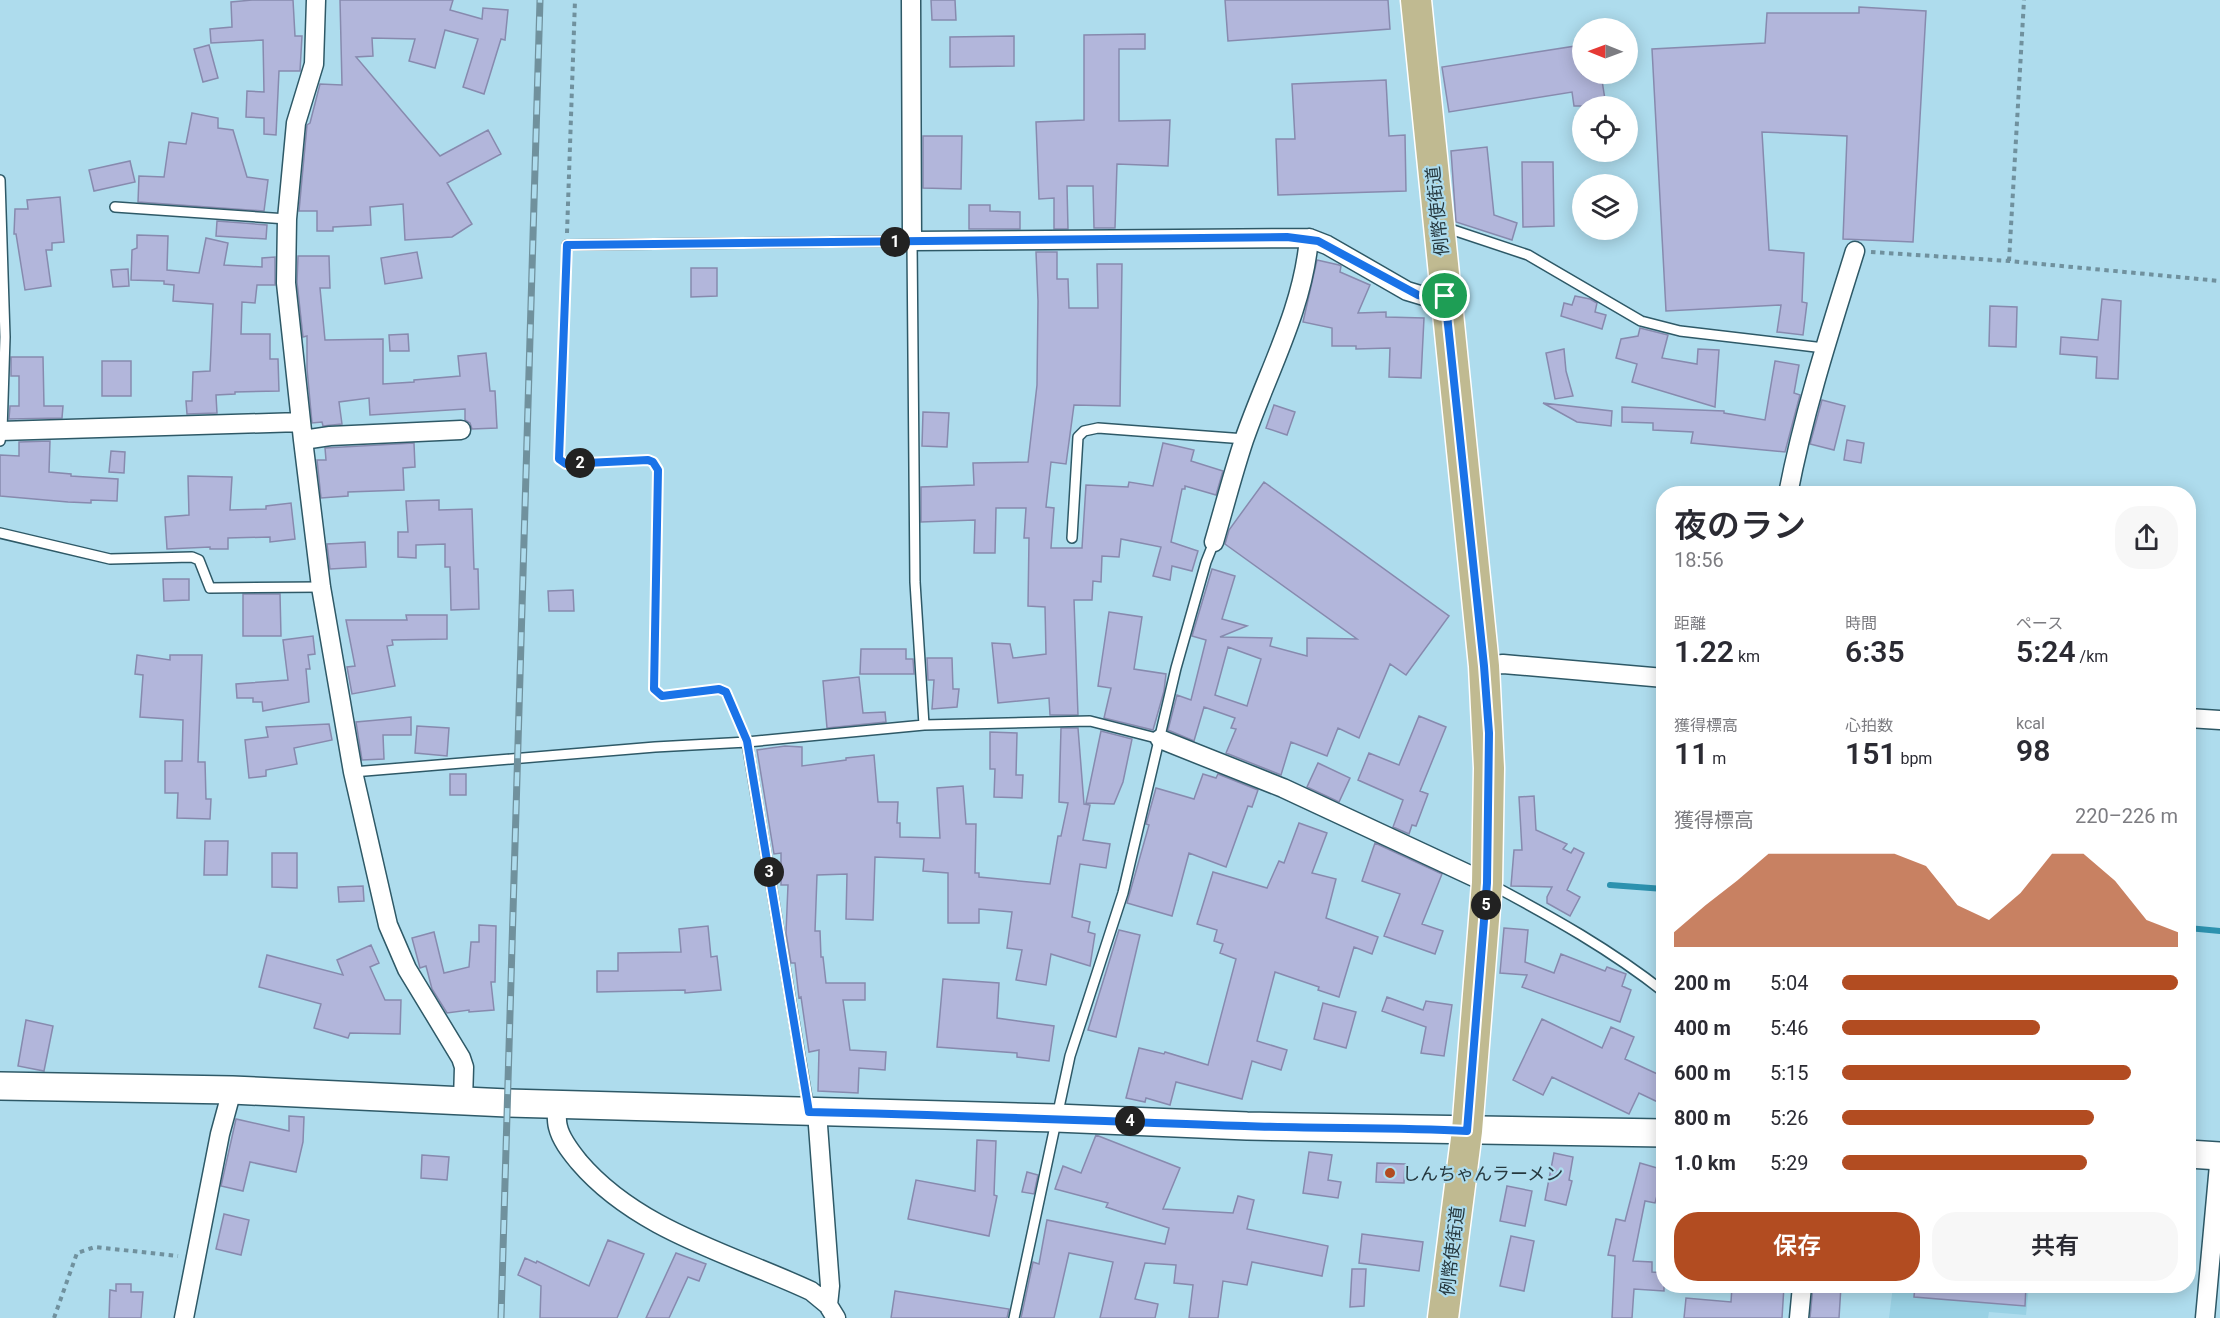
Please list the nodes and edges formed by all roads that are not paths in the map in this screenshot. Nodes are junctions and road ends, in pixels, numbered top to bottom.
1 (316, 0) edge
2 (911, 0) edge
3 (1416, 0) edge
4 (0, 180) edge
5 (115, 207) dead end
6 (287, 219) junction
7 (1439, 231) junction
8 (1309, 238) junction
9 (912, 241) junction
10 (567, 245) road end
11 (1855, 251) road end
12 (1445, 296) junction
13 (1824, 348) junction
14 (461, 429) dead end
15 (302, 431) junction
16 (1, 434) edge
17 (1245, 439) junction
18 (1790, 486) edge
19 (0, 533) edge
20 (1072, 538) dead end
21 (1214, 542) joint
22 (321, 587) junction
23 (1484, 666) junction
24 (1656, 677) edge
25 (2196, 718) edge
26 (2220, 720) edge
27 (924, 725) junction
28 (1160, 739) junction
29 (747, 741) junction
30 (353, 772) junction
31 (1487, 883) junction
32 (1656, 987) edge
33 (0, 1086) edge
34 (232, 1090) junction
35 (463, 1101) junction
36 (557, 1104) junction
37 (813, 1112) junction
38 (1056, 1118) junction
39 (1467, 1131) junction
40 (1656, 1133) edge
41 (2196, 1154) edge
42 (2220, 1156) edge
43 (1801, 1293) edge
44 (832, 1312) edge
45 (184, 1318) edge
46 (1014, 1318) edge
47 (1443, 1318) edge
48 (1798, 1318) edge
49 (2205, 1318) edge

1 - 6 street
2 - 9 street
3 - 7 main road, 例幣使街道
4 - 16 lane
5 - 6 lane
6 - 15 street
7 - 12 main road, 例幣使街道
7 - 13 lane
8 - 9 street
8 - 12 street
8 - 17 street
9 - 10 lane
9 - 27 lane
11 - 13 street
12 - 23 main road, 例幣使街道
13 - 18 street
14 - 15 street
15 - 16 street
15 - 22 street
17 - 20 lane
17 - 21 street
19 - 22 lane
21 - 28 lane
22 - 30 street
23 - 24 street
23 - 31 main road, 例幣使街道
25 - 26 street
27 - 28 lane
27 - 29 lane
28 - 31 street
28 - 38 lane
29 - 30 lane
29 - 37 lane
30 - 35 street
31 - 32 lane
31 - 39 main road, 例幣使街道
33 - 34 street
34 - 35 street
34 - 45 street
35 - 36 street
36 - 37 street
36 - 44 street
37 - 38 street
37 - 44 street
38 - 39 street
38 - 46 lane
39 - 40 street
39 - 47 main road, 例幣使街道
41 - 42 street
42 - 49 street
43 - 48 street

